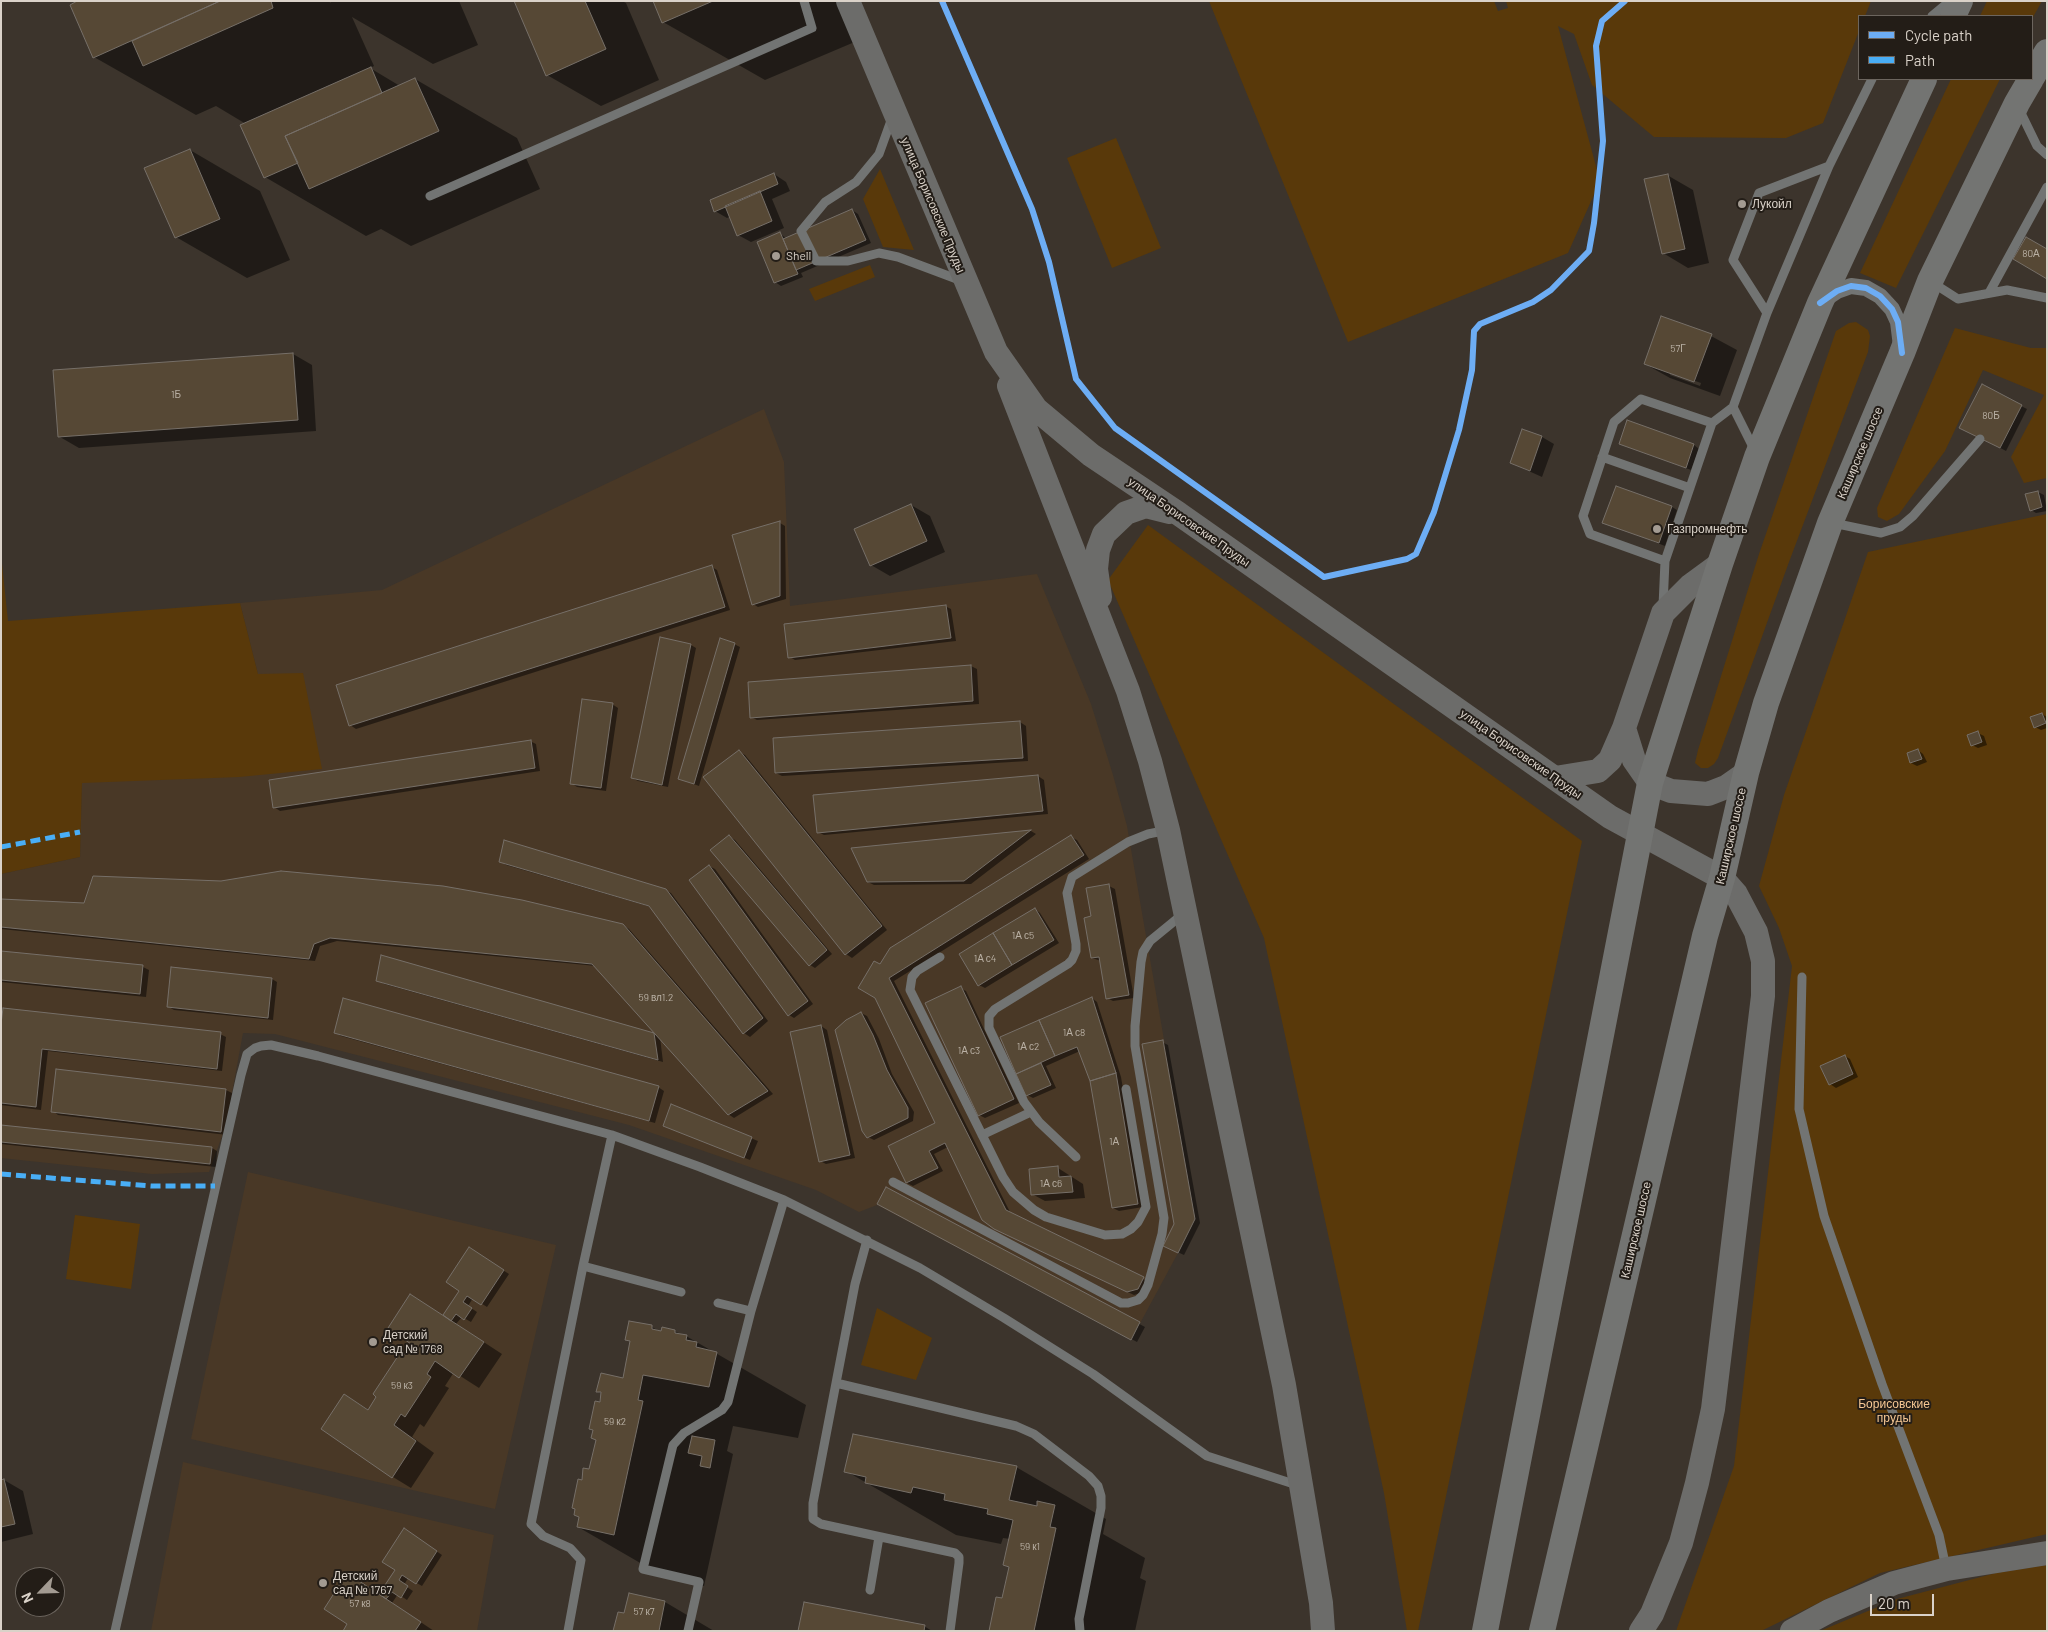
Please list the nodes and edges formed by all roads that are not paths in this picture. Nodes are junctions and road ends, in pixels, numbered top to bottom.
1 (804, 1) edge
2 (848, 1) edge
3 (1950, 1) edge
4 (1960, 1) edge
5 (1933, 15) edge
6 (1953, 15) edge
7 (2047, 52) edge
8 (2033, 75) edge
9 (1872, 80) edge
10 (1924, 80) edge
11 (2030, 80) edge
12 (2016, 103) junction
13 (894, 113) junction
14 (2047, 155) edge
15 (1829, 166) junction
16 (2047, 187) edge
17 (430, 196) dead end
18 (1930, 281) junction
19 (965, 282) junction
20 (1989, 293) junction
21 (2047, 298) edge
22 (1820, 303) junction
23 (1767, 313) junction
24 (996, 352) junction
25 (1902, 353) junction
26 (1733, 407) junction
27 (1712, 423) junction
28 (1980, 439) dead end
29 (1602, 457) junction
30 (1757, 457) junction
31 (1690, 488) junction
32 (1179, 514) junction
33 (1830, 523) junction
34 (1665, 561) junction
35 (1720, 564) junction
36 (1663, 613) junction
37 (1105, 631) junction
38 (1624, 728) junction
39 (1746, 773) junction
40 (1555, 778) junction
41 (1650, 784) junction
42 (1168, 830) junction
43 (1640, 833) junction
44 (1722, 878) junction
45 (1185, 912) junction
46 (940, 957) dead end
47 (1802, 977) dead end
48 (1126, 1089) dead end
49 (1031, 1112) junction
50 (612, 1135) junction
51 (982, 1135) junction
52 (1076, 1157) dead end
53 (893, 1182) dead end
54 (784, 1200) junction
55 (867, 1240) junction
56 (583, 1266) junction
57 (681, 1292) dead end
58 (718, 1302) dead end
59 (751, 1311) junction
60 (836, 1383) junction
61 (1300, 1486) junction
62 (879, 1537) junction
63 (2047, 1553) edge
64 (1947, 1568) junction
65 (870, 1590) dead end
66 (1648, 1625) edge
67 (116, 1631) edge
68 (568, 1631) edge
69 (688, 1631) edge
70 (950, 1631) edge
71 (1080, 1631) edge
72 (1323, 1631) edge
73 (1485, 1631) edge
74 (1542, 1631) edge
75 (1792, 1631) edge

1 - 17 lane
2 - 13 main road, улица Борисовские Пруды
3 - 5 lane
4 - 6 main road
7 - 8 main road, Каширское шоссе
9 - 15 lane
10 - 22 main road
11 - 12 main road, Каширское шоссе
12 - 14 lane
12 - 18 main road, Каширское шоссе
13 - 19 main road, улица Борисовские Пруды
13 - 19 lane
15 - 23 lane
15 - 23 lane
16 - 20 lane
18 - 20 lane
18 - 25 main road, Каширское шоссе
19 - 24 main road, улица Борисовские Пруды
20 - 21 lane
22 - 25 street
22 - 30 main road
23 - 26 lane
24 - 32 main road, улица Борисовские Пруды
24 - 37 main road
25 - 33 main road, Каширское шоссе
26 - 27 lane
26 - 30 lane
27 - 29 lane
27 - 31 lane
28 - 33 lane
29 - 31 lane
29 - 34 lane
30 - 35 main road
31 - 34 lane
32 - 37 main road
32 - 40 main road, улица Борисовские Пруды
33 - 39 main road, Каширское шоссе
34 - 36 lane
35 - 36 main road
35 - 41 main road
36 - 38 main road
37 - 42 main road
38 - 40 main road
38 - 41 main road
39 - 41 main road
39 - 44 main road, Каширское шоссе
40 - 43 main road, улица Борисовские Пруды
41 - 43 main road
42 - 45 main road
42 - 49 lane
43 - 44 main road, улица Борисовские Пруды
43 - 73 main road
44 - 66 main road
44 - 74 main road, Каширское шоссе
45 - 53 lane
45 - 61 main road
46 - 51 lane
47 - 64 lane
48 - 51 lane
49 - 51 lane
49 - 52 lane
50 - 54 lane
50 - 56 lane
50 - 67 lane
54 - 55 lane
54 - 59 lane
55 - 60 lane
55 - 61 lane
56 - 57 lane
56 - 68 lane
58 - 59 lane
59 - 69 lane
60 - 62 lane
60 - 71 lane
61 - 72 main road
62 - 65 lane
62 - 70 lane
63 - 64 main road
64 - 75 main road

